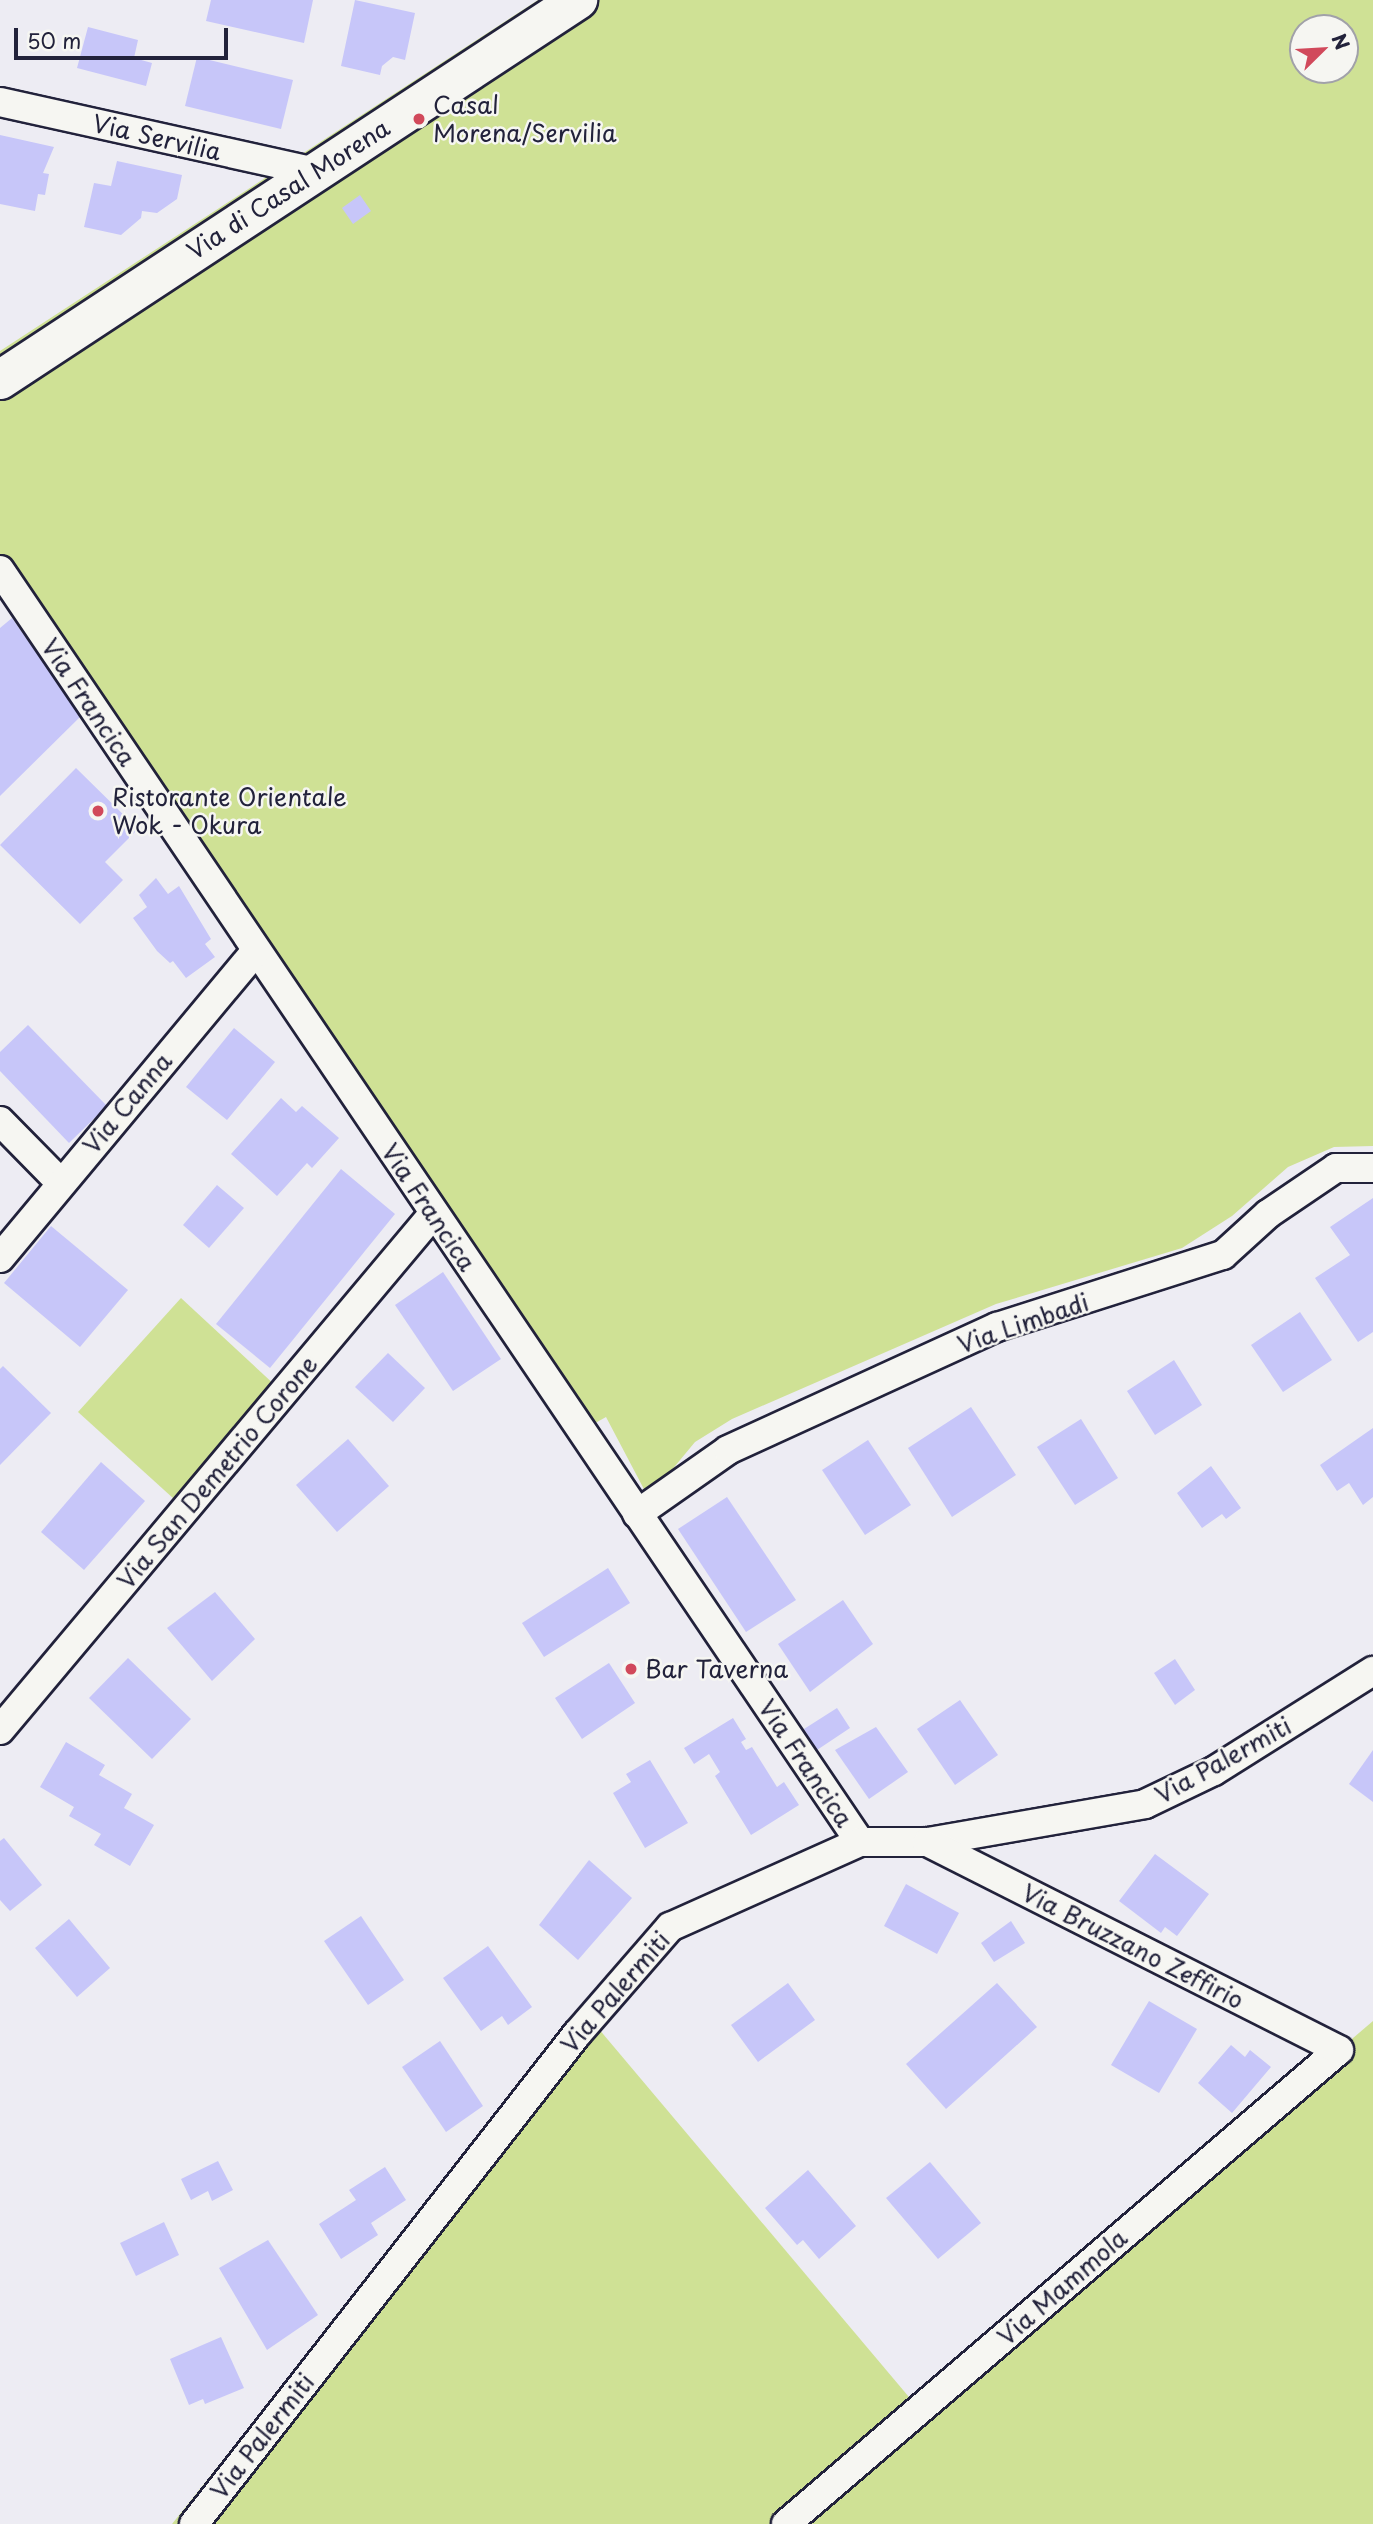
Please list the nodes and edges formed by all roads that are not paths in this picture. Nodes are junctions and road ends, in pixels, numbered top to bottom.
1 (578, 0) edge
2 (0, 102) edge
3 (314, 172) junction
4 (0, 380) edge
5 (0, 570) edge
6 (256, 951) junction
7 (0, 1121) edge
8 (1373, 1168) edge
9 (60, 1182) junction
10 (434, 1213) junction
11 (0, 1258) edge
12 (637, 1514) junction
13 (1373, 1671) edge
14 (0, 1730) edge
15 (860, 1842) junction
16 (928, 1842) junction
17 (1339, 2050) joint
18 (194, 2524) edge
19 (786, 2524) edge

1 - 3 main road, Via di Casal Morena
2 - 3 street, Via Servilia
3 - 4 main road, Via di Casal Morena
5 - 6 street, Via Francica
6 - 9 street, Via Canna
6 - 10 street, Via Francica
7 - 9 street
8 - 12 street, Via Limbadi
9 - 11 street, Via Canna
10 - 12 street, Via Francica
10 - 14 street, Via San Demetrio Corone
12 - 15 street, Via Francica
13 - 16 street, Via Palermiti
15 - 16 street, Via Palermiti
15 - 18 street, Via Palermiti
16 - 17 street, Via Bruzzano Zeffirio
17 - 19 street, Via Mammola

